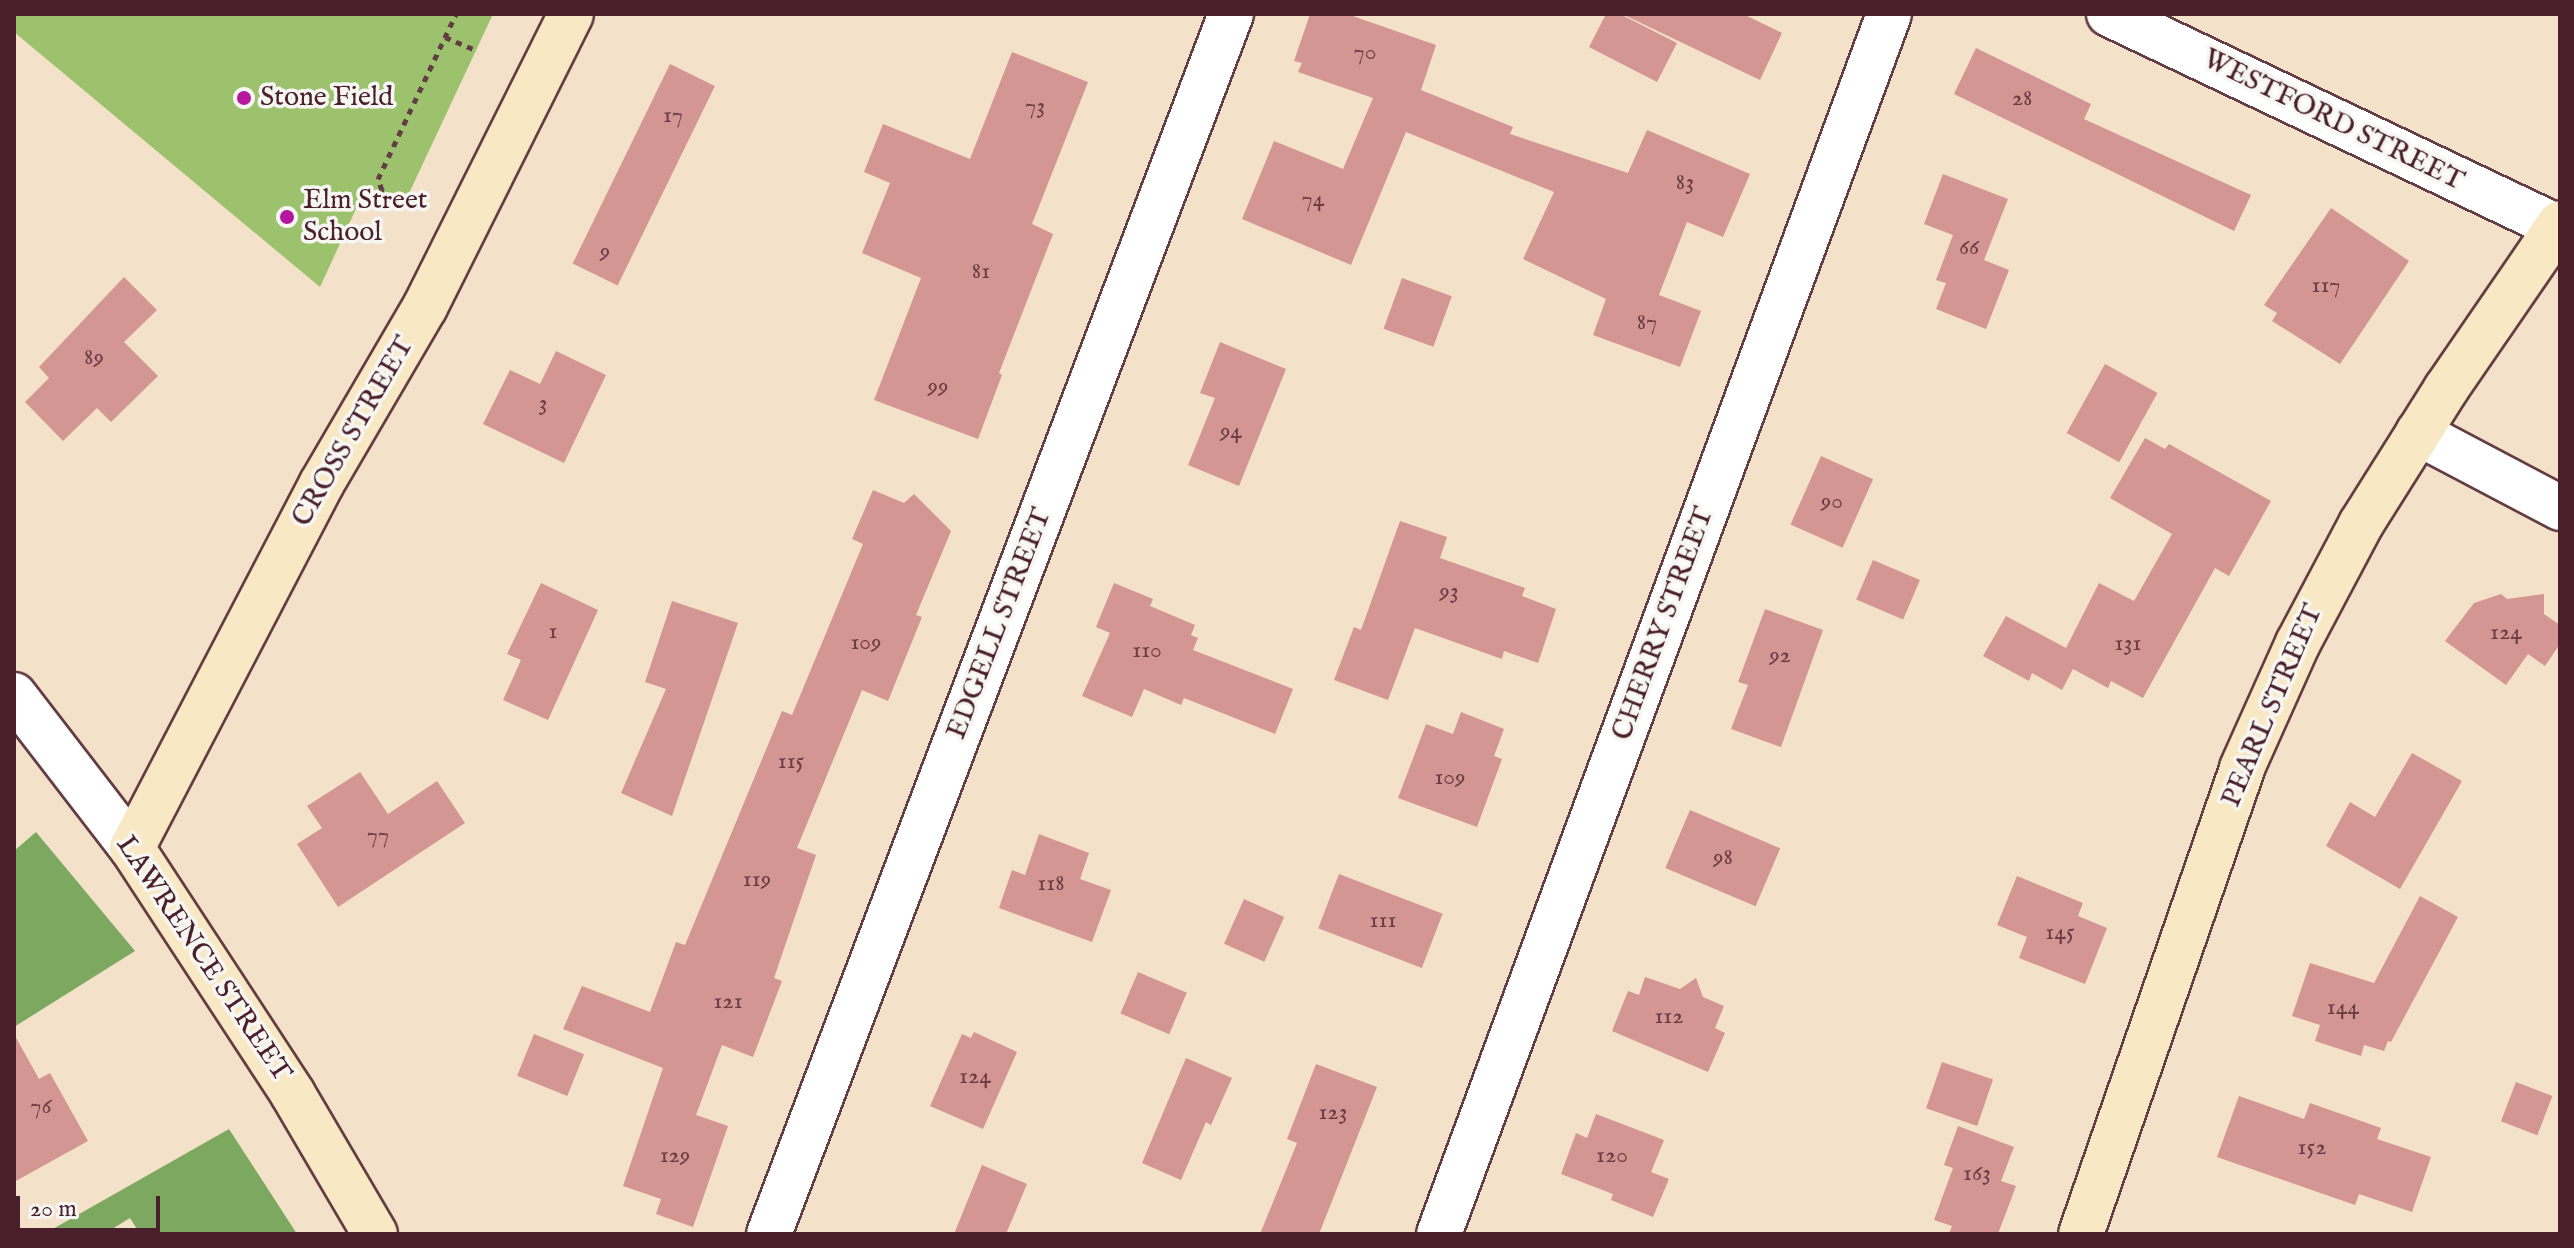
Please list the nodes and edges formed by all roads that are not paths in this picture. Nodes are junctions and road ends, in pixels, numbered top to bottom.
1 (571, 14) edge
2 (1231, 14) edge
3 (1889, 14) edge
4 (2109, 14) edge
5 (2559, 225) edge
6 (2418, 433) junction
7 (2560, 508) edge
8 (14, 695) edge
9 (132, 848) junction
10 (375, 1234) edge
11 (769, 1234) edge
12 (1439, 1234) edge
13 (2081, 1234) edge

1 - 9 street, CROSS STREET
2 - 11 street, EDGELL STREET
3 - 12 street, CHERRY STREET
4 - 5 street, WESTFORD STREET
5 - 6 street, PEARL STREET
6 - 7 street
6 - 13 street, PEARL STREET
8 - 9 street, LAWRENCE STREET
9 - 10 street, LAWRENCE STREET

